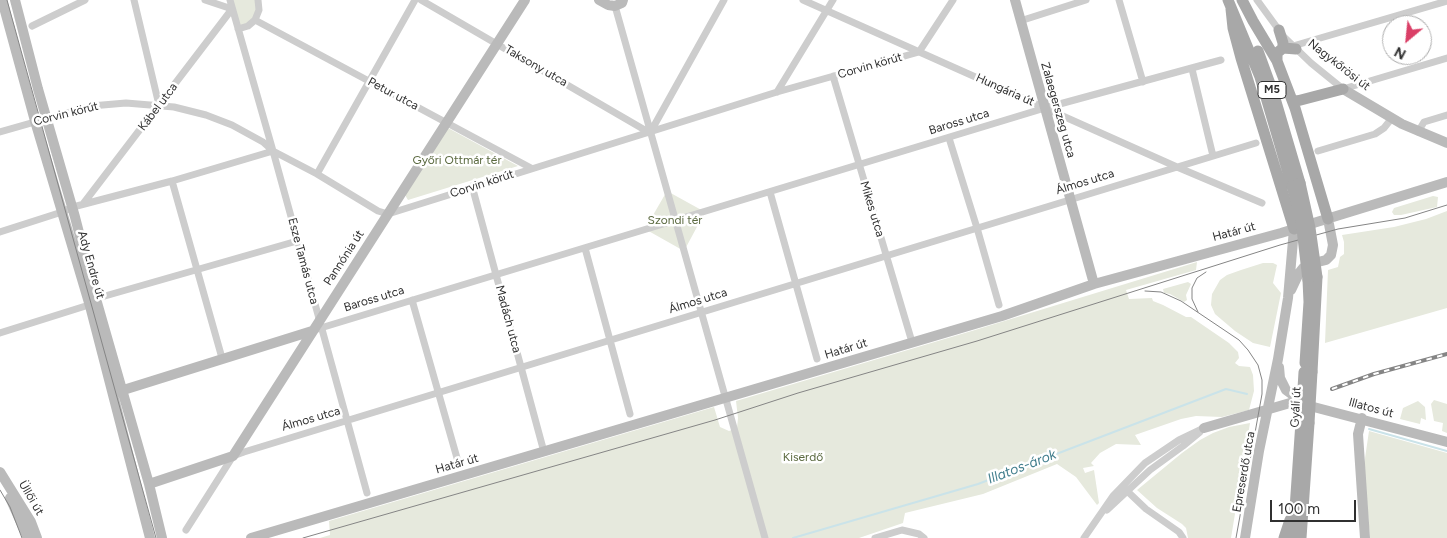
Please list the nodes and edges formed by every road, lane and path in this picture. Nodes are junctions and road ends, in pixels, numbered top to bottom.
1 (2, 0) edge
2 (15, 0) edge
3 (85, 0) edge
4 (134, 0) edge
5 (205, 0) edge
6 (230, 0) edge
7 (260, 0) edge
8 (415, 0) edge
9 (421, 0) edge
10 (525, 0) edge
11 (599, 0) edge
12 (724, 0) edge
13 (803, 0) edge
14 (833, 0) edge
15 (953, 0) edge
16 (1015, 0) edge
17 (1086, 0) edge
18 (1119, 0) edge
19 (1242, 0) edge
20 (1257, 0) edge
21 (1447, 1) edge
22 (619, 3) edge
23 (1232, 3) edge
24 (232, 9) junction
25 (826, 10) junction
26 (255, 20) junction
27 (1020, 21) junction
28 (32, 26) dead end
29 (238, 29) junction
30 (1279, 30) joint
31 (497, 44) junction
32 (1291, 48) junction
33 (919, 52) junction
34 (1447, 58) edge
35 (1221, 60) dead end
36 (1277, 61) junction
37 (1192, 69) junction
38 (832, 76) junction
39 (369, 81) junction
40 (1143, 82) junction
41 (1343, 89) junction
42 (777, 92) junction
43 (1292, 100) junction
44 (159, 105) junction
45 (1045, 108) junction
46 (1447, 115) edge
47 (47, 117) junction
48 (1392, 118) junction
49 (35, 121) junction
50 (446, 123) junction
51 (0, 132) edge
52 (1418, 132) junction
53 (650, 133) junction
54 (949, 138) junction
55 (1256, 143) dead end
56 (1447, 143) edge
57 (273, 151) junction
58 (1318, 151) dead end
59 (1213, 156) junction
60 (859, 165) junction
61 (1177, 167) junction
62 (531, 168) junction
63 (317, 174) junction
64 (172, 181) junction
65 (1447, 182) edge
66 (472, 186) junction
67 (770, 192) junction
68 (1071, 200) junction
69 (1262, 203) dead end
70 (78, 206) junction
71 (62, 212) junction
72 (388, 214) junction
73 (1328, 219) junction
74 (676, 220) junction
75 (977, 228) junction
76 (1294, 229) junction
77 (0, 232) edge
78 (297, 241) junction
79 (585, 248) junction
80 (886, 256) junction
81 (197, 270) junction
82 (496, 275) junction
83 (796, 284) junction
84 (1094, 284) junction
85 (1288, 298) junction
86 (412, 300) junction
87 (97, 302) junction
88 (999, 305) dead end
89 (701, 314) junction
90 (317, 326) junction
91 (0, 333) edge
92 (610, 341) junction
93 (912, 342) junction
94 (222, 358) junction
95 (817, 359) dead end
96 (1278, 359) junction
97 (521, 368) junction
98 (1273, 385) junction
99 (122, 391) junction
100 (111, 394) junction
101 (439, 394) junction
102 (725, 398) junction
103 (1288, 404) junction
104 (1306, 404) junction
105 (1267, 411) junction
106 (630, 414) dead end
107 (1362, 418) junction
108 (348, 422) junction
109 (1305, 423) junction
110 (1204, 428) joint
111 (1447, 442) edge
112 (544, 452) junction
113 (233, 456) junction
114 (459, 465) dead end
115 (0, 473) edge
116 (149, 484) junction
117 (1125, 488) junction
118 (367, 493) dead end
119 (1295, 502) junction
120 (186, 530) dead end
121 (1183, 536) edge
122 (28, 538) edge
123 (37, 538) edge
124 (150, 538) edge
125 (162, 538) edge
126 (251, 538) edge
127 (764, 538) edge
128 (875, 538) edge
129 (924, 538) edge
130 (1084, 538) edge
131 (1245, 538) edge
132 (1284, 538) edge
133 (1293, 538) edge
134 (1301, 538) edge
135 (1365, 538) edge

1 - 49 street, Ady Endre út
2 - 47 street, Ady Endre út
3 - 28 street
4 - 44 street
5 - 24 street
6 - 24 street, Esze Tamás utca
7 - 26 street
8 - 39 street
9 - 31 street, Taksony utca
10 - 31 street, Pannónia út
11 - 22 street
12 - 53 street
13 - 25 street, Hungária út
14 - 25 street
15 - 33 street, Corvin körút
16 - 27 street, Zalaegerszeg utca
17 - 27 street
18 - 40 street
19 - 36 main road
20 - 30 street
21 - 32 street
22 - 53 street
23 - 76 main road
23 - 109 main road, Gyáli út / M5, bridge
24 - 29 street, Esze Tamás utca
24 - 44 street, Kábel utca
25 - 33 street, Hungária út
25 - 42 street
26 - 29 street
26 - 39 street, Petur utca
27 - 45 street, Zalaegerszeg utca
29 - 57 street, Esze Tamás utca
30 - 32 main road
31 - 50 street, Pannónia út
31 - 53 street, Taksony utca
32 - 36 main road
32 - 41 street, Nagykőrösi út
33 - 38 street, Corvin körút
33 - 45 street, Hungária út
34 - 41 street
35 - 37 street, Baross utca
36 - 43 main road
37 - 40 street, Baross utca
37 - 59 street
38 - 42 street, Corvin körút
38 - 60 street, Mikes utca
39 - 50 street, Petur utca
39 - 63 street
40 - 45 street, Baross utca
41 - 43 main road
41 - 48 street, Nagykőrösi út
42 - 53 street, Corvin körút
43 - 73 main road
44 - 47 street, Corvin körút
44 - 57 street, Corvin körút
44 - 70 street, Kábel utca
45 - 54 street, Baross utca
45 - 61 street, Hungária út
45 - 68 street, Zalaegerszeg utca
46 - 52 street
47 - 49 street, Corvin körút
47 - 70 street, Ady Endre út
48 - 52 street, Nagykőrösi út
48 - 58 street
49 - 51 street, Corvin körút
49 - 71 street, Ady Endre út
50 - 62 street, Petur utca
50 - 72 street, Pannónia út
52 - 56 street, Nagykőrösi út
53 - 62 street, Corvin körút
53 - 74 street
54 - 60 street, Baross utca
54 - 75 street
55 - 59 street, Álmos utca
57 - 63 street, Corvin körút
57 - 64 street
57 - 78 street, Esze Tamás utca
59 - 61 street, Álmos utca
60 - 67 street, Baross utca
60 - 80 street, Mikes utca
61 - 68 street, Álmos utca
61 - 69 street, Hungária út
62 - 66 street, Corvin körút
63 - 72 street, Corvin körút
64 - 70 street
64 - 81 street
65 - 73 street, Határ út
66 - 72 street, Corvin körút
66 - 82 street, Madách utca
67 - 74 street, Baross utca
67 - 83 street
68 - 75 street, Álmos utca
68 - 84 street, Zalaegerszeg utca
70 - 71 street
70 - 87 street, Ady Endre út
71 - 77 street
71 - 87 street, Ady Endre út
72 - 90 street, Pannónia út
73 - 76 street, Határ út
73 - 85 street
74 - 79 street, Baross utca
74 - 89 street
75 - 80 street, Álmos utca
75 - 88 street
76 - 84 street, Határ út
76 - 85 street
78 - 81 street
78 - 90 street, Esze Tamás utca
79 - 82 street, Baross utca
79 - 92 street
80 - 83 street, Álmos utca
80 - 93 street, Mikes utca
81 - 87 street
81 - 94 street
82 - 86 street, Baross utca
82 - 97 street, Madách utca
83 - 89 street, Álmos utca
83 - 95 street
84 - 93 street, Határ út
85 - 96 street
86 - 90 street, Baross utca
86 - 101 street
87 - 91 street
87 - 99 street, Ady Endre út
87 - 100 street, Ady Endre út
89 - 92 street, Álmos utca
89 - 102 street
90 - 94 street, Baross utca
90 - 108 street, Esze Tamás utca
90 - 113 street, Pannónia út
92 - 97 street, Álmos utca
92 - 106 street
93 - 102 street, Határ út
94 - 99 street, Baross utca
96 - 98 street
96 - 104 street
97 - 101 street, Álmos utca
97 - 112 street, Madách utca
98 - 103 street
98 - 105 street
99 - 100 street, Baross utca
99 - 116 street, Ady Endre út
100 - 124 street, Ady Endre út
101 - 108 street, Álmos utca
101 - 114 street
102 - 112 street, Határ út
102 - 127 street
103 - 104 street, Illatos út
103 - 105 street, Illatos út
104 - 107 street, Illatos út
105 - 110 street, Illatos út
105 - 131 street, Epreserdő utca
107 - 111 street, Illatos út
107 - 135 street
108 - 113 street, Álmos utca
108 - 118 street, Esze Tamás utca
109 - 119 main road, Gyáli út / M5
109 - 134 main road, Gyáli út / M5
110 - 117 street
112 - 126 street, Határ út
113 - 116 street, Álmos utca
113 - 120 street, Pannónia út
115 - 122 street, Üllői út
115 - 123 street, Üllői út
116 - 125 street, Ady Endre út
117 - 121 street
117 - 130 street
119 - 132 main road
119 - 133 main road, Gyáli út / M5
128 - 129 street

